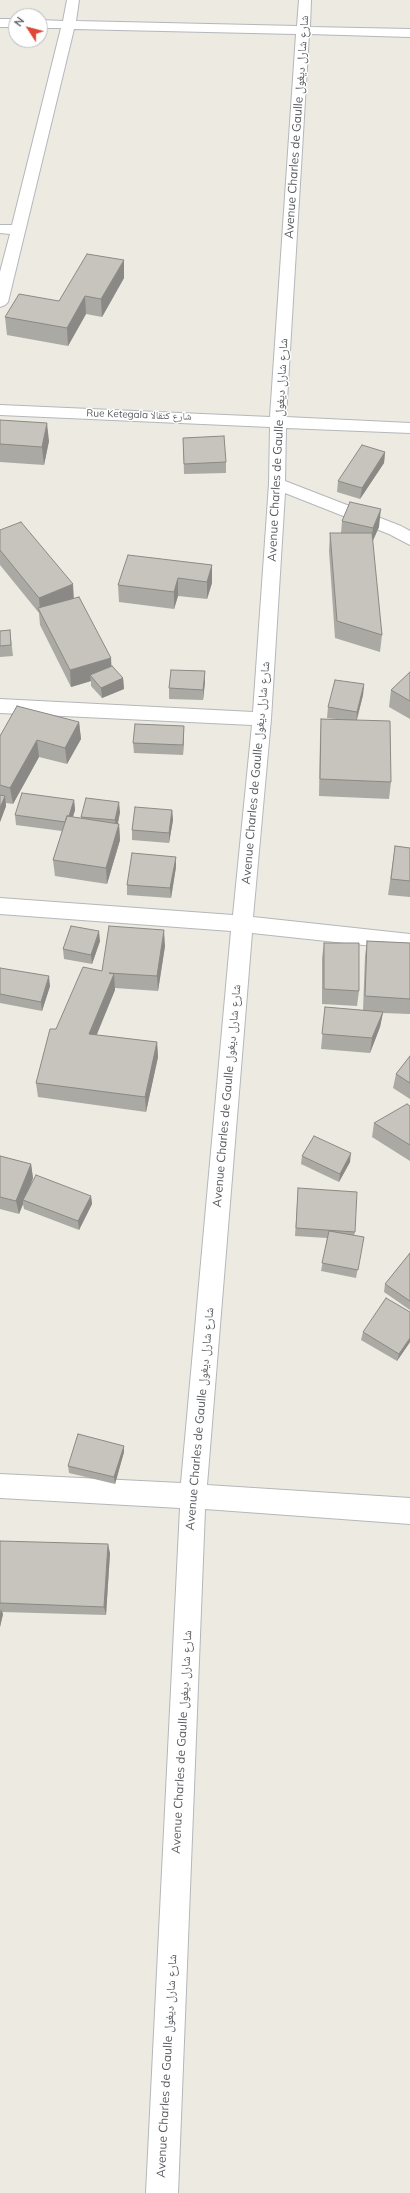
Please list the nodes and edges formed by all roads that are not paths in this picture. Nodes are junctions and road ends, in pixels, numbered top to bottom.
1 (73, 0) edge
2 (305, 0) edge
3 (48, 24) edge
4 (69, 24) junction
5 (304, 31) junction
6 (410, 34) edge
7 (0, 229) edge
8 (18, 230) junction
9 (0, 302) edge
10 (0, 410) edge
11 (278, 421) junction
12 (410, 428) edge
13 (277, 484) junction
14 (410, 539) edge
15 (0, 706) edge
16 (262, 719) junction
17 (0, 906) edge
18 (242, 924) junction
19 (410, 942) edge
20 (0, 1486) edge
21 (193, 1496) junction
22 (410, 1511) edge
23 (162, 2193) edge

1 - 4 street
2 - 5 street, Avenue Charles de Gaulle شارع شارل ديغول
3 - 4 street
4 - 5 street
4 - 8 street
5 - 6 street
5 - 11 street, Avenue Charles de Gaulle شارع شارل ديغول
7 - 8 street
8 - 9 street
10 - 11 street, Rue Ketegala شارع كتقالا
11 - 12 street, Rue Ketegala شارع كتقالا
11 - 13 street, Avenue Charles de Gaulle شارع شارل ديغول
13 - 14 street
13 - 16 street, Avenue Charles de Gaulle شارع شارل ديغول
15 - 16 street
16 - 18 street, Avenue Charles de Gaulle شارع شارل ديغول
17 - 18 street
18 - 19 street
18 - 21 street, Avenue Charles de Gaulle شارع شارل ديغول
20 - 21 street
21 - 22 street
21 - 23 street, Avenue Charles de Gaulle شارع شارل ديغول

